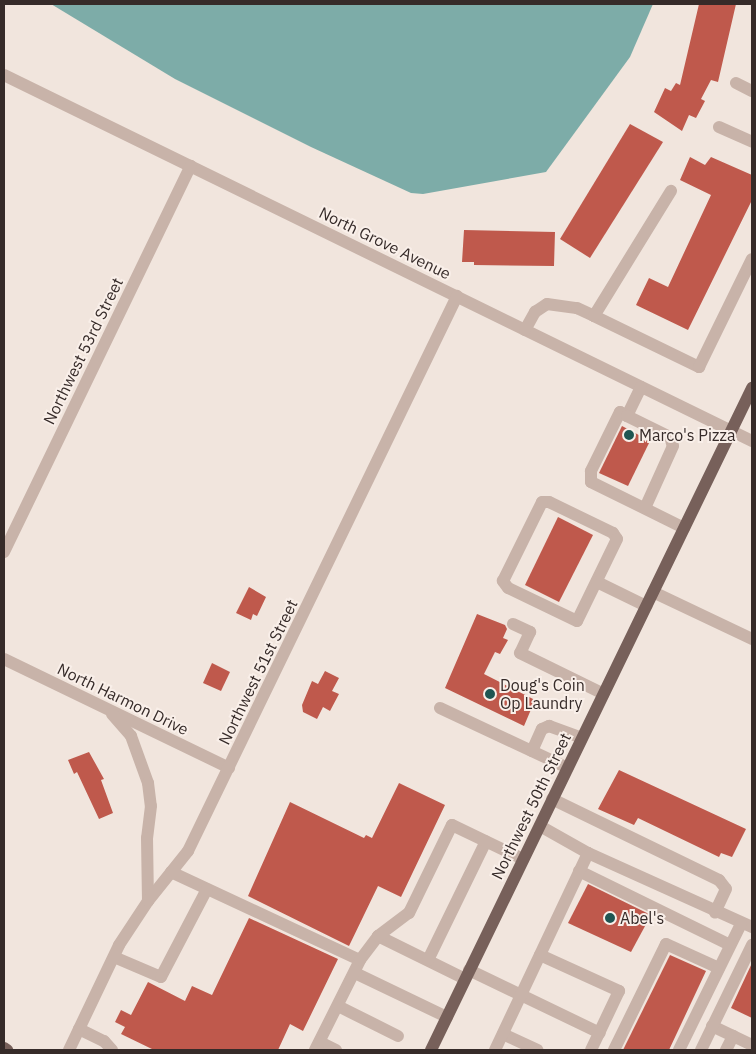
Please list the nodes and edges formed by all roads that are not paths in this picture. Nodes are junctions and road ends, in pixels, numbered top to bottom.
1 (4, 75) edge
2 (736, 83) dead end
3 (752, 91) edge
4 (719, 127) dead end
5 (752, 142) edge
6 (190, 166) junction
7 (671, 190) dead end
8 (752, 259) edge
9 (457, 296) junction
10 (594, 316) junction
11 (525, 330) junction
12 (642, 387) junction
13 (752, 388) edge
14 (627, 416) junction
15 (732, 431) junction
16 (752, 441) edge
17 (645, 508) junction
18 (684, 528) junction
19 (4, 552) edge
20 (597, 582) junction
21 (653, 592) junction
22 (646, 606) junction
23 (513, 624) dead end
24 (752, 639) edge
25 (4, 659) edge
26 (604, 694) junction
27 (440, 708) dead end
28 (108, 710) junction
29 (582, 738) junction
30 (532, 751) junction
31 (229, 768) junction
32 (568, 768) junction
33 (552, 799) junction
34 (540, 826) junction
35 (486, 842) junction
36 (588, 853) junction
37 (524, 859) junction
38 (579, 871) junction
39 (171, 872) junction
40 (207, 889) junction
41 (148, 900) junction
42 (715, 913) junction
43 (746, 926) edge
44 (378, 936) junction
45 (730, 944) junction
46 (752, 944) edge
47 (540, 955) junction
48 (114, 957) junction
49 (360, 960) junction
50 (428, 960) junction
51 (719, 968) junction
52 (355, 973) junction
53 (467, 974) junction
54 (521, 995) junction
55 (338, 1006) junction
56 (447, 1017) junction
57 (712, 1026) junction
58 (79, 1029) junction
59 (600, 1033) junction
60 (503, 1034) junction
61 (398, 1036) dead end
62 (733, 1036) junction
63 (752, 1045) edge
64 (318, 1046) edge
65 (4, 1048) edge
66 (7, 1050) edge
67 (69, 1050) edge
68 (112, 1050) edge
69 (336, 1050) edge
70 (431, 1050) edge
71 (495, 1050) edge
72 (537, 1050) edge
73 (591, 1050) edge
74 (614, 1050) edge
75 (679, 1050) edge
76 (700, 1050) edge
77 (726, 1050) edge

1 - 6 street, North Grove Avenue
2 - 3 street
4 - 5 street
6 - 9 street, North Grove Avenue
6 - 19 street, Northwest 53rd Street
7 - 10 street
8 - 10 street
9 - 11 street, North Grove Avenue
9 - 31 street, Northwest 51st Street
10 - 11 street
11 - 12 street, North Grove Avenue
12 - 14 street
12 - 15 street, North Grove Avenue
13 - 15 main road, Northwest 50th Street
14 - 17 street
14 - 17 street
15 - 16 street, North Grove Avenue
15 - 18 main road, Northwest 50th Street
17 - 18 street
18 - 21 main road, Northwest 50th Street
20 - 20 street
20 - 22 street
21 - 22 main road, Northwest 50th Street
21 - 24 street
22 - 26 main road, Northwest 50th Street
23 - 26 street
25 - 28 street, North Harmon Drive
26 - 29 main road, Northwest 50th Street
27 - 30 street
28 - 31 street, North Harmon Drive
28 - 41 street
29 - 30 street
29 - 32 main road, Northwest 50th Street
30 - 32 street
31 - 39 street, Northwest 51st Street
32 - 33 main road, Northwest 50th Street
33 - 34 main road, Northwest 50th Street
33 - 42 street
34 - 36 street
34 - 37 main road, Northwest 50th Street
35 - 37 street
35 - 44 street
35 - 50 street
36 - 38 street
36 - 42 street
37 - 53 main road, Northwest 50th Street
38 - 45 street
38 - 47 street
39 - 40 street
39 - 41 street, Northwest 51st Street
40 - 48 street
40 - 49 street
41 - 48 street, Northwest 51st Street
42 - 43 street
43 - 45 street
44 - 49 street
44 - 50 street
45 - 51 street
46 - 57 street
47 - 54 street
47 - 59 street
48 - 58 street, Northwest 51st Street
49 - 52 street
50 - 53 street
51 - 74 street
51 - 75 street
52 - 55 street
52 - 56 street
53 - 54 street
53 - 56 main road, Northwest 50th Street
54 - 59 street
54 - 60 street
55 - 61 street
55 - 64 street
56 - 70 main road, Northwest 50th Street
57 - 62 street
57 - 76 street
58 - 67 street, Northwest 51st Street
58 - 68 street
59 - 73 street
60 - 71 street
60 - 72 street
62 - 63 street
62 - 77 street
64 - 69 street
65 - 66 main road

